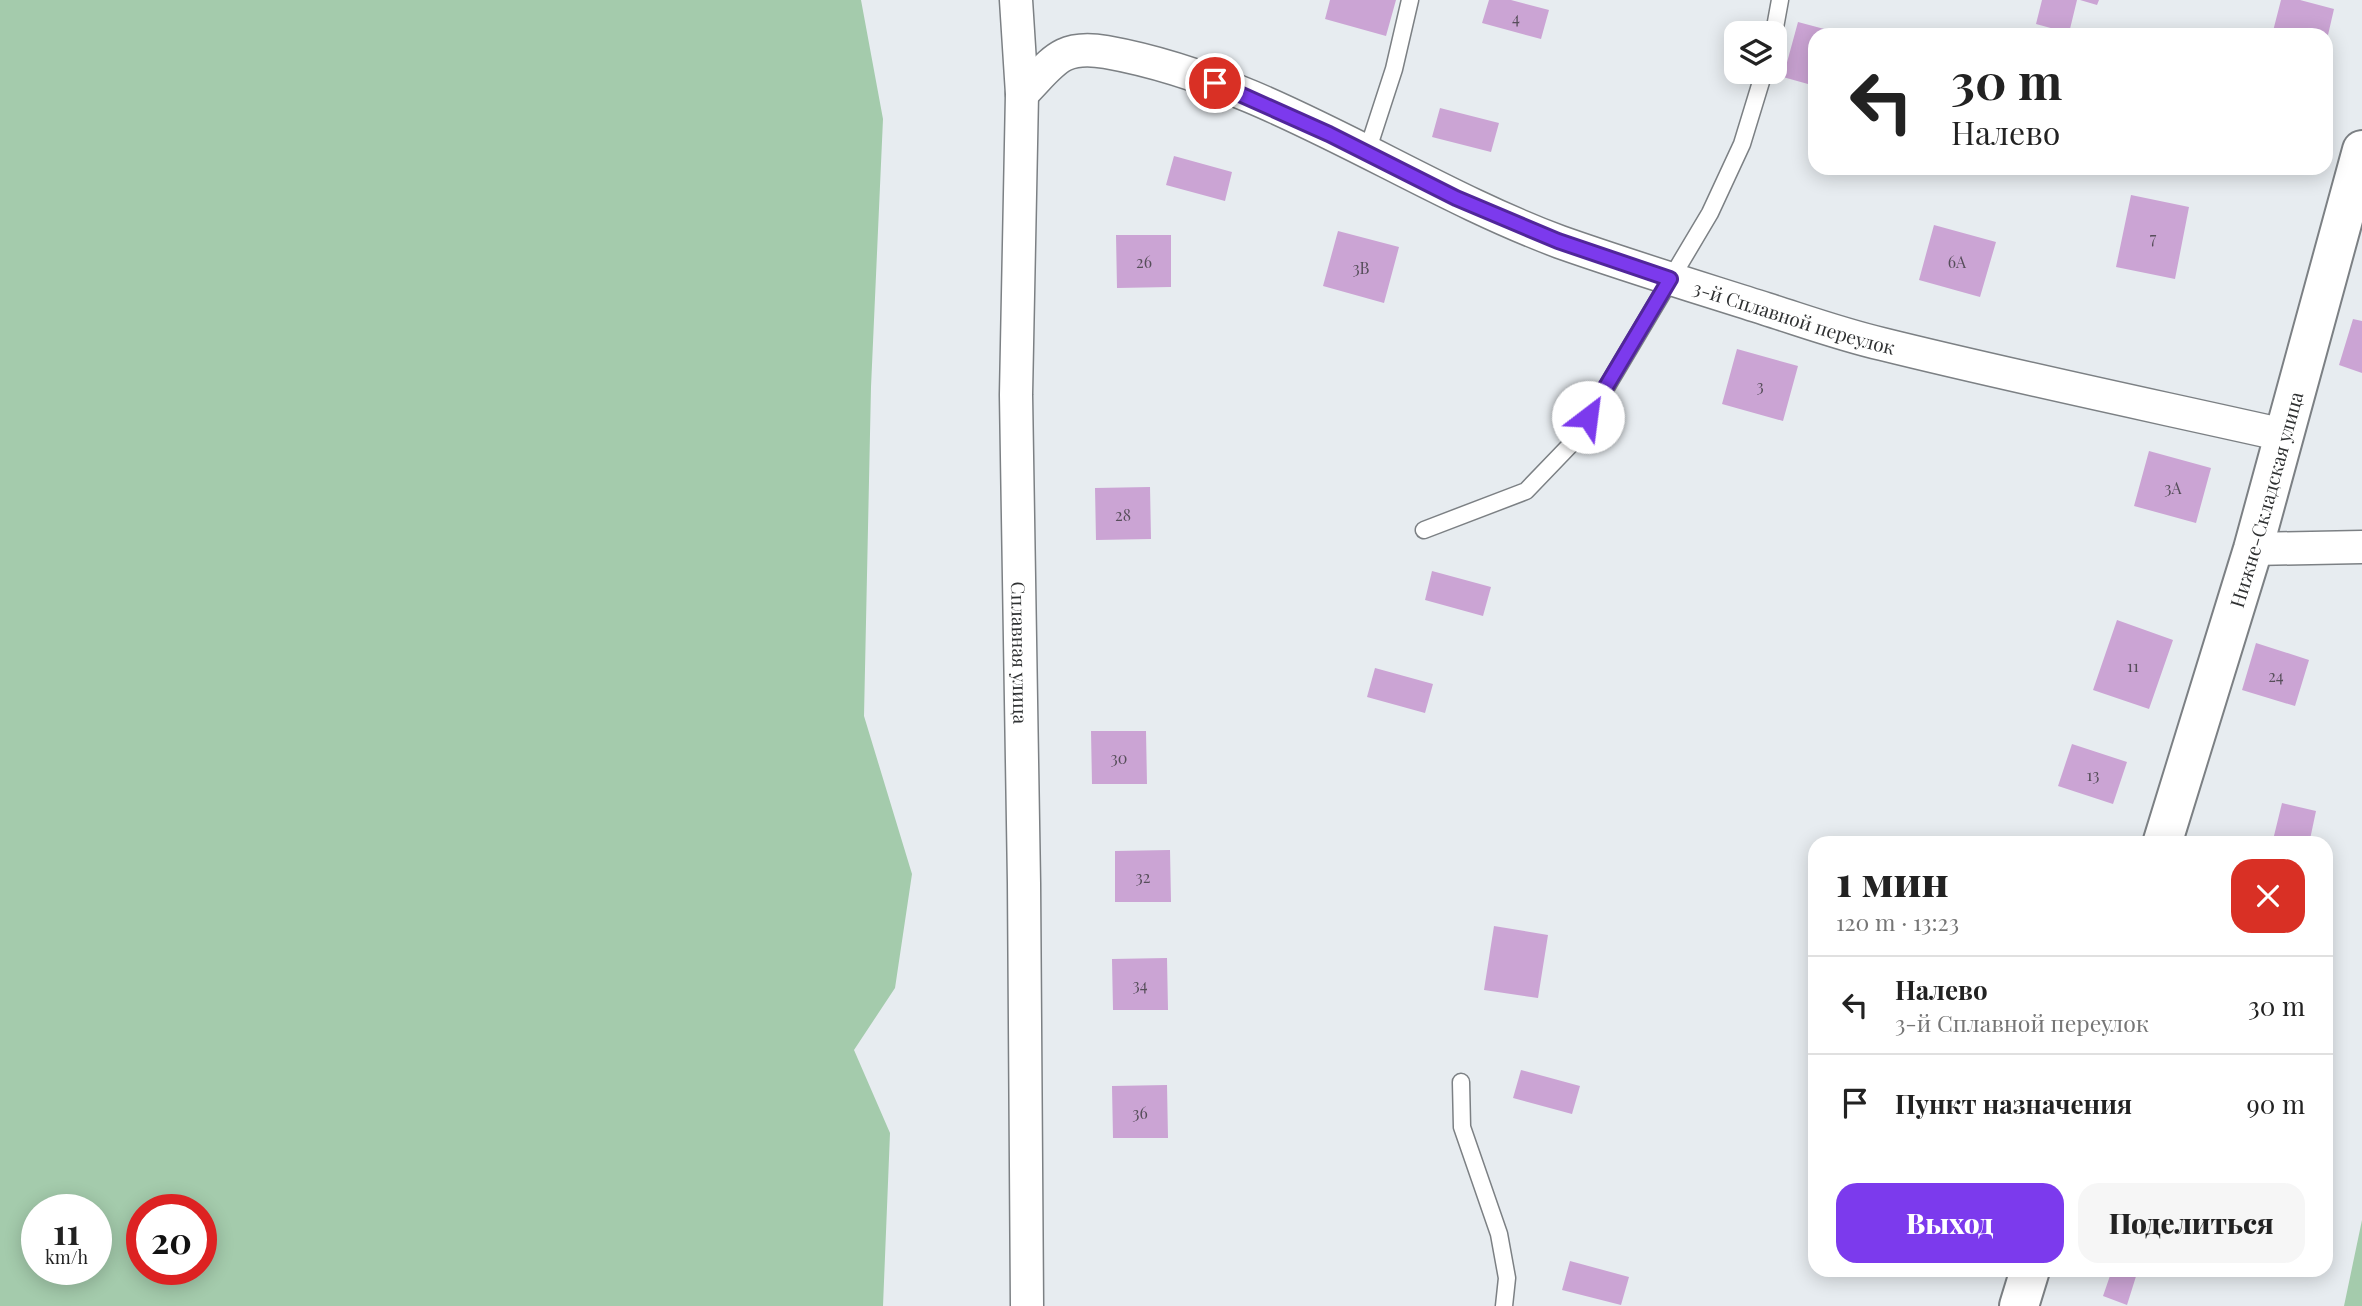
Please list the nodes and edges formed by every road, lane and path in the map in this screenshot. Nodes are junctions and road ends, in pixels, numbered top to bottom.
1 (1016, 0) edge
2 (1410, 0) edge
3 (1780, 0) edge
4 (1776, 21) edge
5 (1760, 84) edge
6 (1022, 94) junction
7 (2362, 150) edge
8 (1367, 152) junction
9 (1670, 279) junction
10 (2284, 435) junction
11 (1424, 530) dead end
12 (2362, 547) edge
13 (2253, 549) junction
14 (2164, 836) edge
15 (1461, 1082) dead end
16 (2028, 1277) edge
17 (1027, 1306) edge
18 (1504, 1306) edge
19 (2019, 1306) edge

1 - 6 street, Сплавная улица
2 - 8 lane
3 - 4 lane
5 - 9 lane
6 - 8 street, 3-й Сплавной переулок
6 - 17 street, Сплавная улица
7 - 10 street, Нижне-Складская улица
8 - 9 street, 3-й Сплавной переулок
9 - 10 street, 3-й Сплавной переулок
9 - 11 lane
10 - 13 street, Нижне-Складская улица
12 - 13 street
13 - 14 street, Нижне-Складская улица
15 - 18 lane
16 - 19 street

